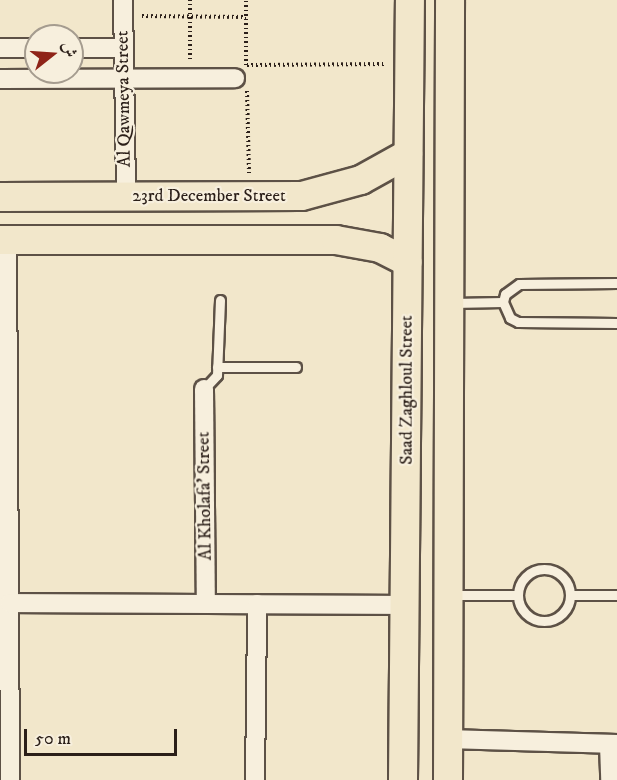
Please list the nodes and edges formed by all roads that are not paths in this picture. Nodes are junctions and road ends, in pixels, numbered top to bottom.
1 (410, 0) edge
2 (450, 0) edge
3 (123, 8) edge
4 (0, 48) edge
5 (24, 48) edge
6 (84, 48) edge
7 (123, 48) junction
8 (244, 73) road end
9 (123, 78) junction
10 (0, 79) edge
11 (408, 154) junction
12 (302, 196) junction
13 (0, 197) edge
14 (126, 197) junction
15 (4, 240) edge
16 (307, 240) junction
17 (408, 262) junction
18 (617, 283) edge
19 (219, 300) dead end
20 (502, 302) junction
21 (450, 303) junction
22 (617, 323) edge
23 (217, 367) junction
24 (296, 367) dead end
25 (204, 389) joint
26 (4, 421) edge
27 (447, 595) junction
28 (517, 595) junction
29 (570, 595) junction
30 (617, 595) edge
31 (10, 603) junction
32 (206, 603) junction
33 (257, 604) junction
34 (405, 605) junction
35 (447, 740) junction
36 (613, 744) edge
37 (10, 780) edge
38 (255, 780) edge
39 (402, 780) edge
40 (448, 780) edge
41 (610, 780) edge

1 - 11 main road, Saad Zaghloul Street
2 - 21 main road
3 - 7 street, Al Qawmeya Street
4 - 5 street
6 - 7 street
7 - 9 street, Al Qawmeya Street
8 - 9 street
9 - 10 street
9 - 14 street, Al Qawmeya Street
11 - 12 main road, 23rd December Street
11 - 17 main road, Saad Zaghloul Street
12 - 14 main road, 23rd December Street
12 - 16 main road
13 - 14 main road, 23rd December Street
15 - 16 main road
15 - 26 street
16 - 17 main road
17 - 34 main road, Saad Zaghloul Street
18 - 20 lane
19 - 23 lane
20 - 21 lane
20 - 22 lane
21 - 27 main road
23 - 24 lane
23 - 25 lane
25 - 32 street, Al Kholafa' Street
26 - 31 street
27 - 28 lane
27 - 35 main road
28 - 29 lane
28 - 29 lane
29 - 30 lane
31 - 32 street
31 - 37 street
32 - 33 street
33 - 34 street
33 - 38 street
34 - 39 main road, Saad Zaghloul Street
35 - 36 street
35 - 40 main road
36 - 41 street

